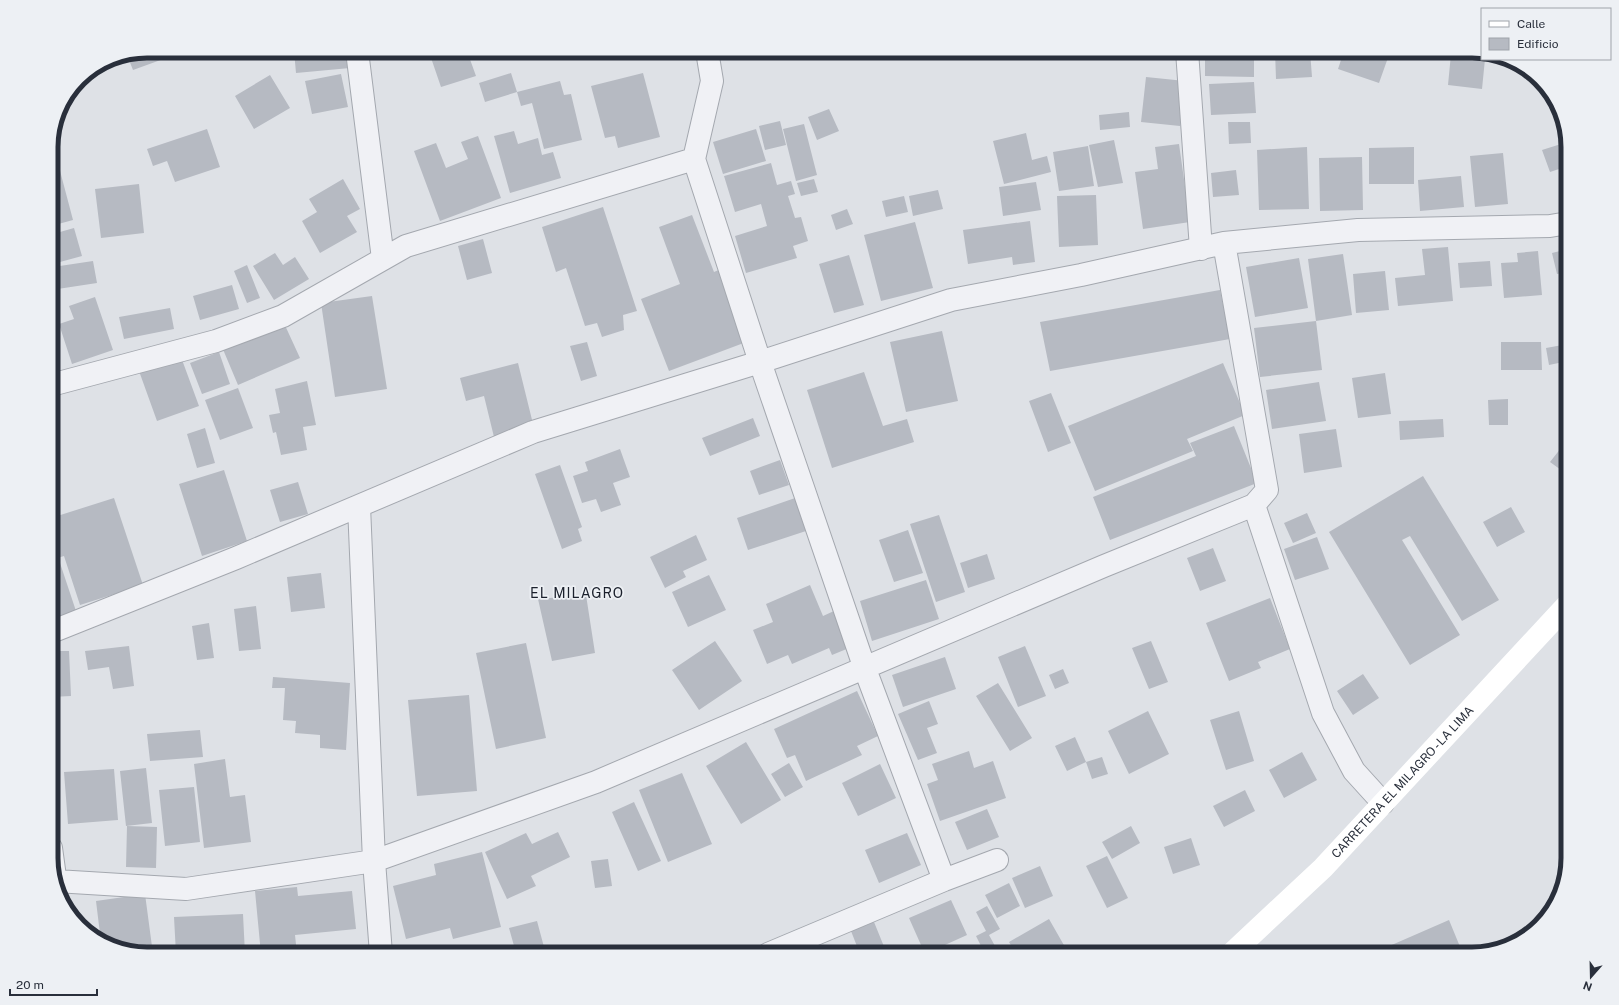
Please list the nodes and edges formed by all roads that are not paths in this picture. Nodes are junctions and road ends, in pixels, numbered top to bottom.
1 (358, 58) edge
2 (708, 58) edge
3 (1187, 58) edge
4 (694, 160) junction
5 (1561, 224) edge
6 (1224, 244) junction
7 (1201, 249) junction
8 (383, 259) junction
9 (760, 362) junction
10 (58, 383) edge
11 (1254, 505) junction
12 (359, 506) junction
13 (1561, 612) edge
14 (58, 629) edge
15 (864, 669) junction
16 (1383, 803) junction
17 (997, 860) dead end
18 (374, 861) junction
19 (944, 880) junction
20 (61, 881) edge
21 (380, 947) edge
22 (785, 947) edge
23 (1238, 947) edge

1 - 8 street
2 - 4 street
3 - 7 street
4 - 8 street
4 - 9 street
5 - 6 street
6 - 7 street
6 - 11 street
7 - 9 street
8 - 10 street
9 - 12 street
9 - 15 street
11 - 15 street
11 - 16 street
12 - 14 street
12 - 18 street
13 - 16 main road, CARRETERA EL MILAGRO - LA LIMA
15 - 18 street
15 - 19 street
16 - 23 main road, CARRETERA EL MILAGRO - LA LIMA
17 - 19 street
18 - 20 street
18 - 21 street
19 - 22 street

